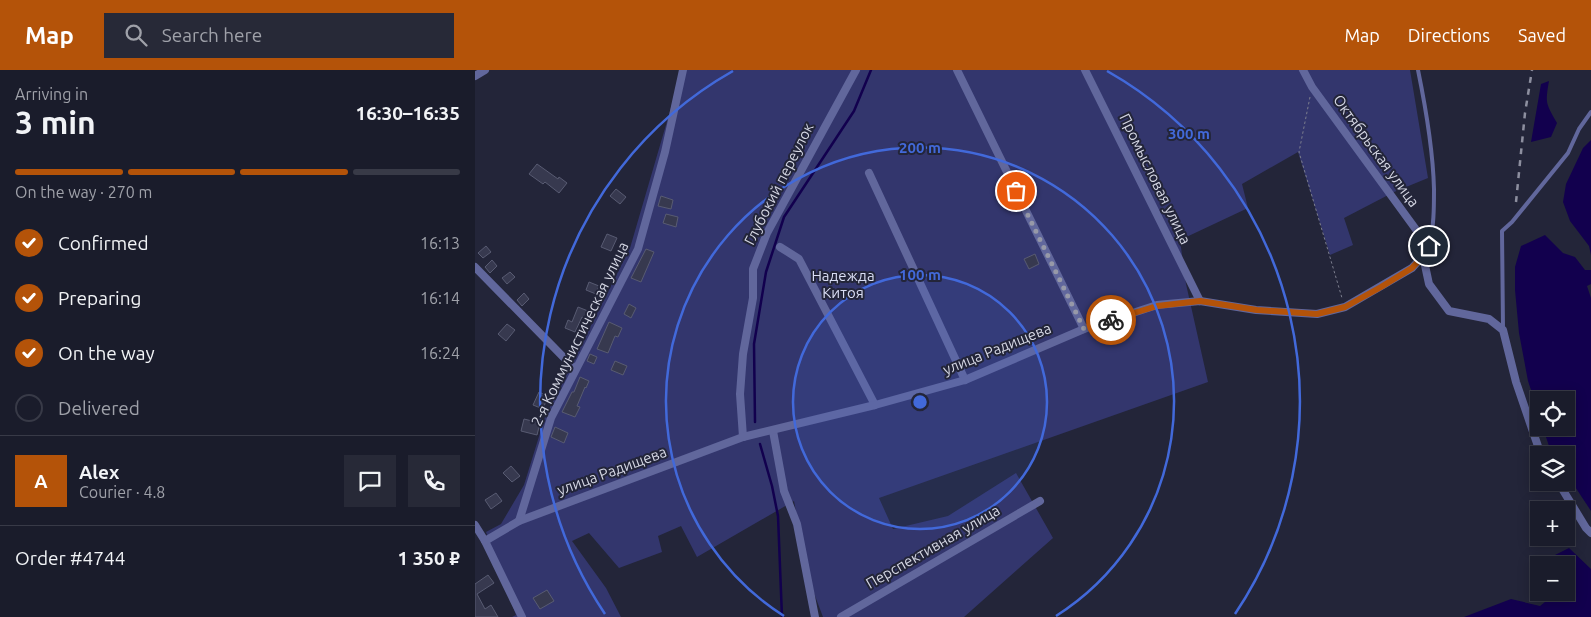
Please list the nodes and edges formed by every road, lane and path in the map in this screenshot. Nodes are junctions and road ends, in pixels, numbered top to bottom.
1 (485, 70) edge
2 (683, 70) edge
3 (856, 70) edge
4 (957, 70) edge
5 (1085, 70) edge
6 (1303, 70) edge
7 (1418, 70) edge
8 (475, 76) edge
9 (1312, 87) junction
10 (1591, 112) edge
11 (869, 173) dead end
12 (1429, 246) junction
13 (780, 247) dead end
14 (1423, 256) junction
15 (475, 267) edge
16 (1200, 301) junction
17 (1345, 307) junction
18 (1084, 329) junction
19 (1503, 330) junction
20 (575, 369) junction
21 (965, 380) junction
22 (875, 405) junction
23 (773, 431) junction
24 (743, 437) junction
25 (1538, 446) edge
26 (1563, 491) edge
27 (1040, 501) dead end
28 (519, 521) junction
29 (475, 525) edge
30 (1591, 533) edge
31 (485, 542) junction
32 (522, 617) edge
33 (815, 617) edge
34 (841, 617) edge

1 - 8 street
2 - 20 street, 2-я Коммунистическая улица
3 - 24 street, Глубокий переулок
4 - 18 street
5 - 16 street, Промысловая улица
6 - 9 street, Октябрьская улица
7 - 12 lane
9 - 12 street, Октябрьская улица
9 - 17 path
10 - 19 lane
11 - 21 street
12 - 14 street, улица Радищева
13 - 22 street
14 - 17 street, улица Радищева
14 - 19 street
15 - 20 street
16 - 17 street, улица Радищева
16 - 18 street, улица Радищева
18 - 21 street, улица Радищева
19 - 25 street
20 - 28 street, 2-я Коммунистическая улица
21 - 22 street, улица Радищева
22 - 23 street, улица Радищева
23 - 24 street, улица Радищева
23 - 33 street
24 - 28 street, улица Радищева
26 - 30 street
27 - 34 street, Перспективная улица
28 - 31 street, улица Радищева
29 - 31 street
31 - 32 street

